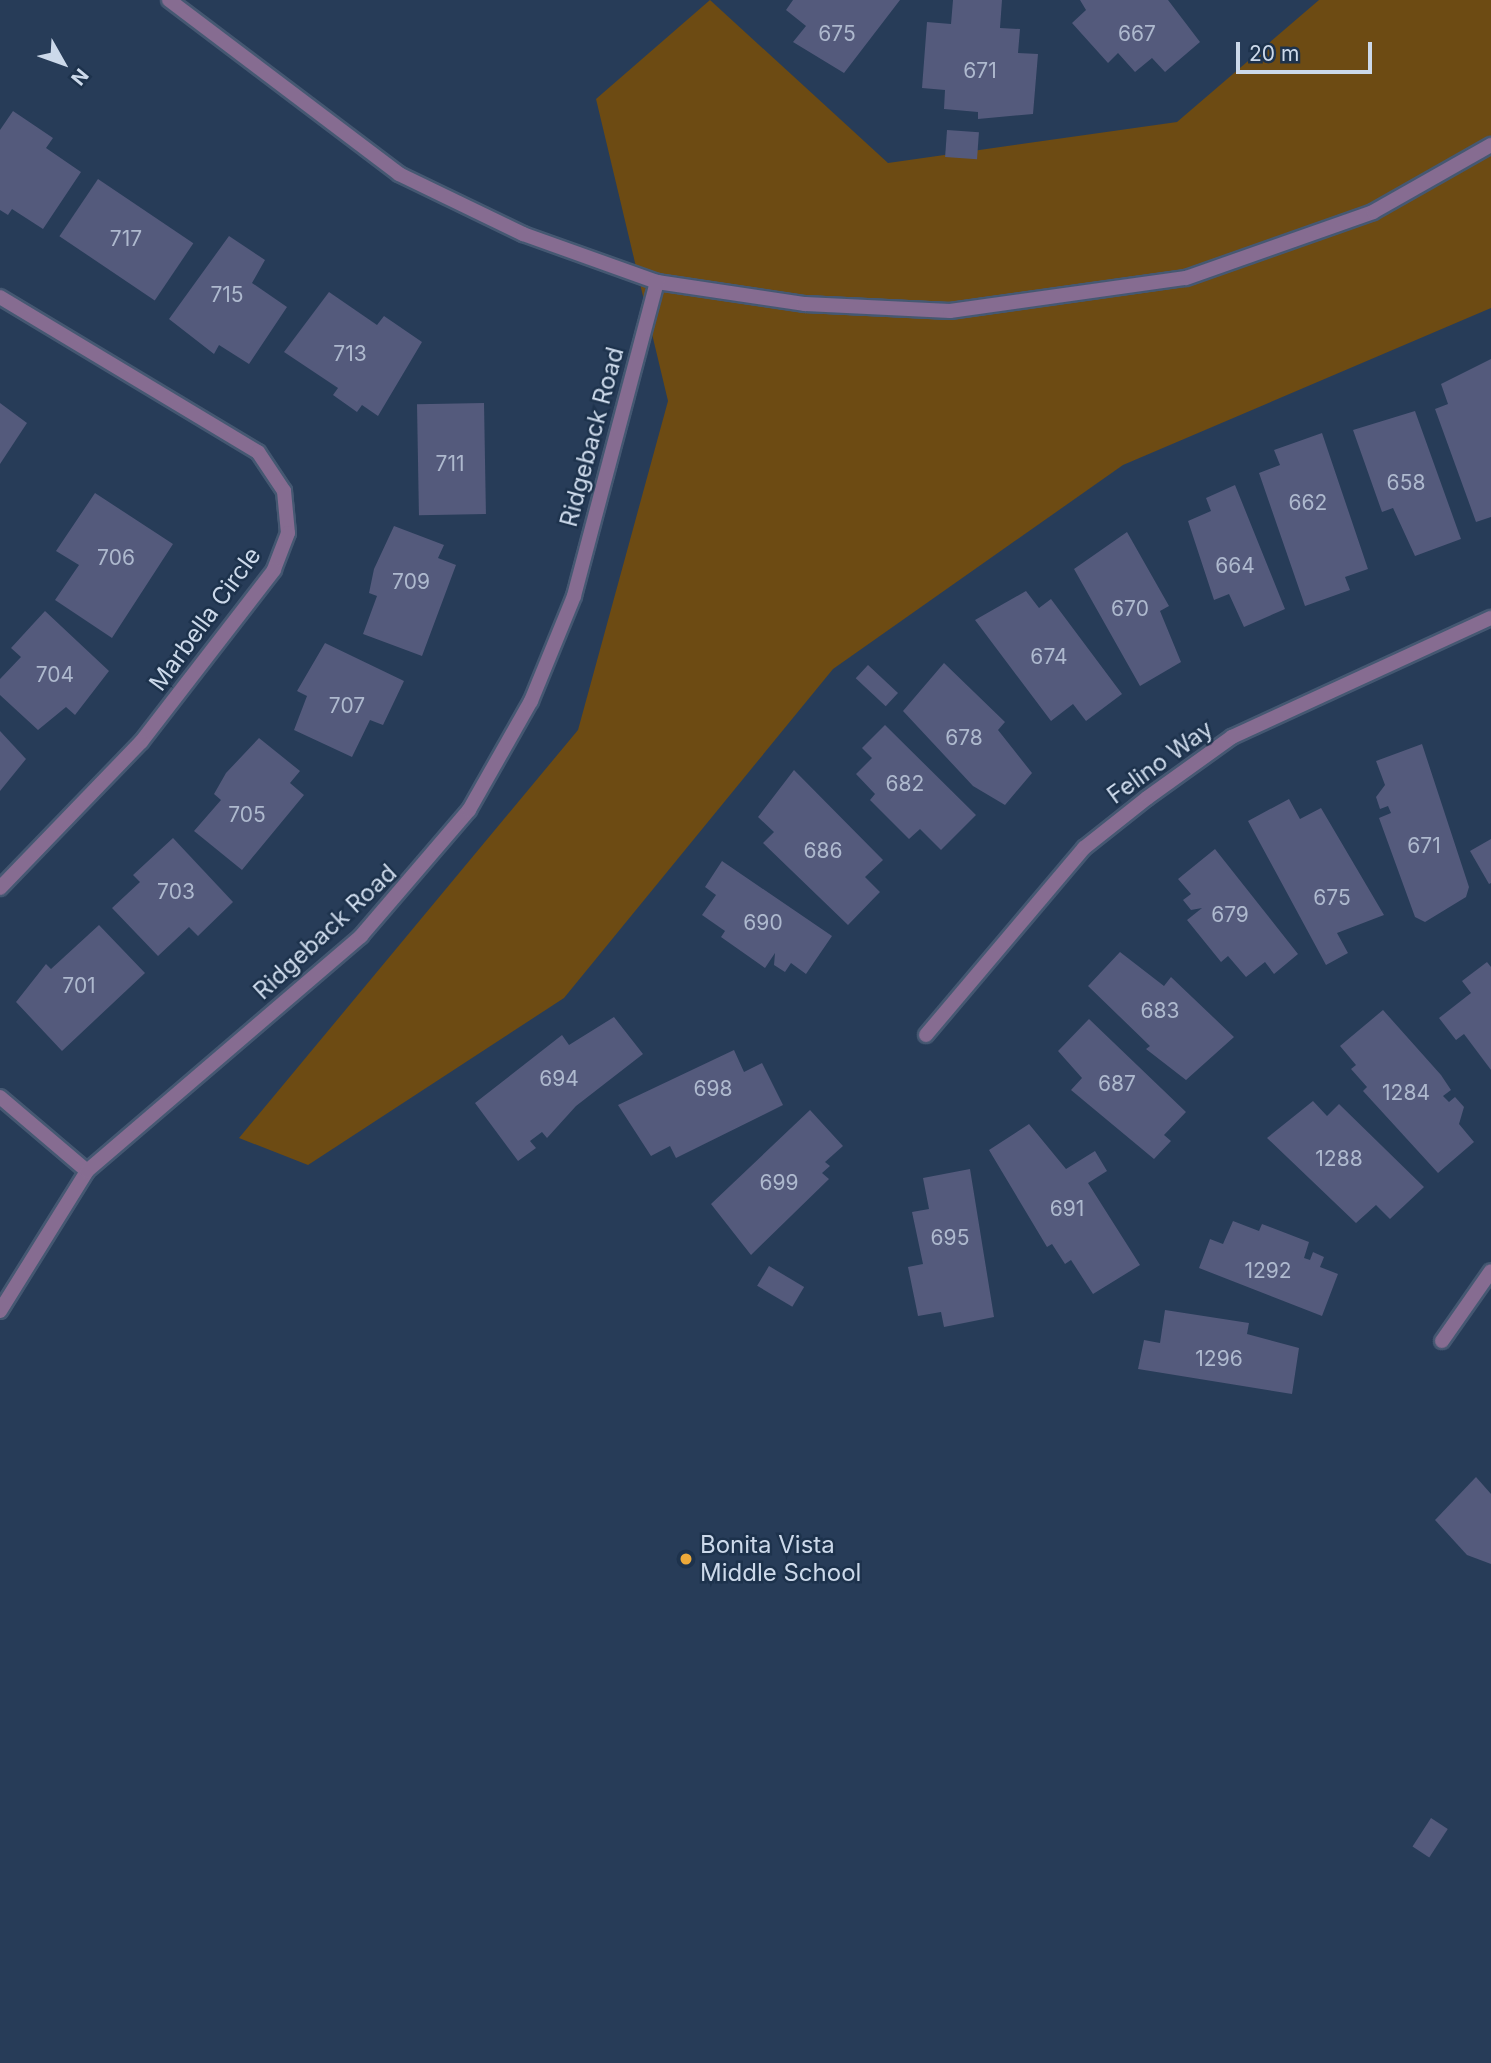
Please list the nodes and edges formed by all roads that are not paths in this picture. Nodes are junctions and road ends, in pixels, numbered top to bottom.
1 (169, 0) edge
2 (1491, 145) edge
3 (657, 282) junction
4 (0, 297) edge
5 (1491, 618) edge
6 (0, 888) edge
7 (926, 1035) dead end
8 (0, 1097) edge
9 (87, 1171) junction
10 (1491, 1271) edge
11 (0, 1311) edge
12 (1442, 1341) dead end

1 - 3 street
2 - 3 street
3 - 9 street, Ridgeback Road
4 - 6 street, Marbella Circle
5 - 7 street, Felino Way
8 - 9 street
9 - 11 street, Ridgeback Road
10 - 12 street

